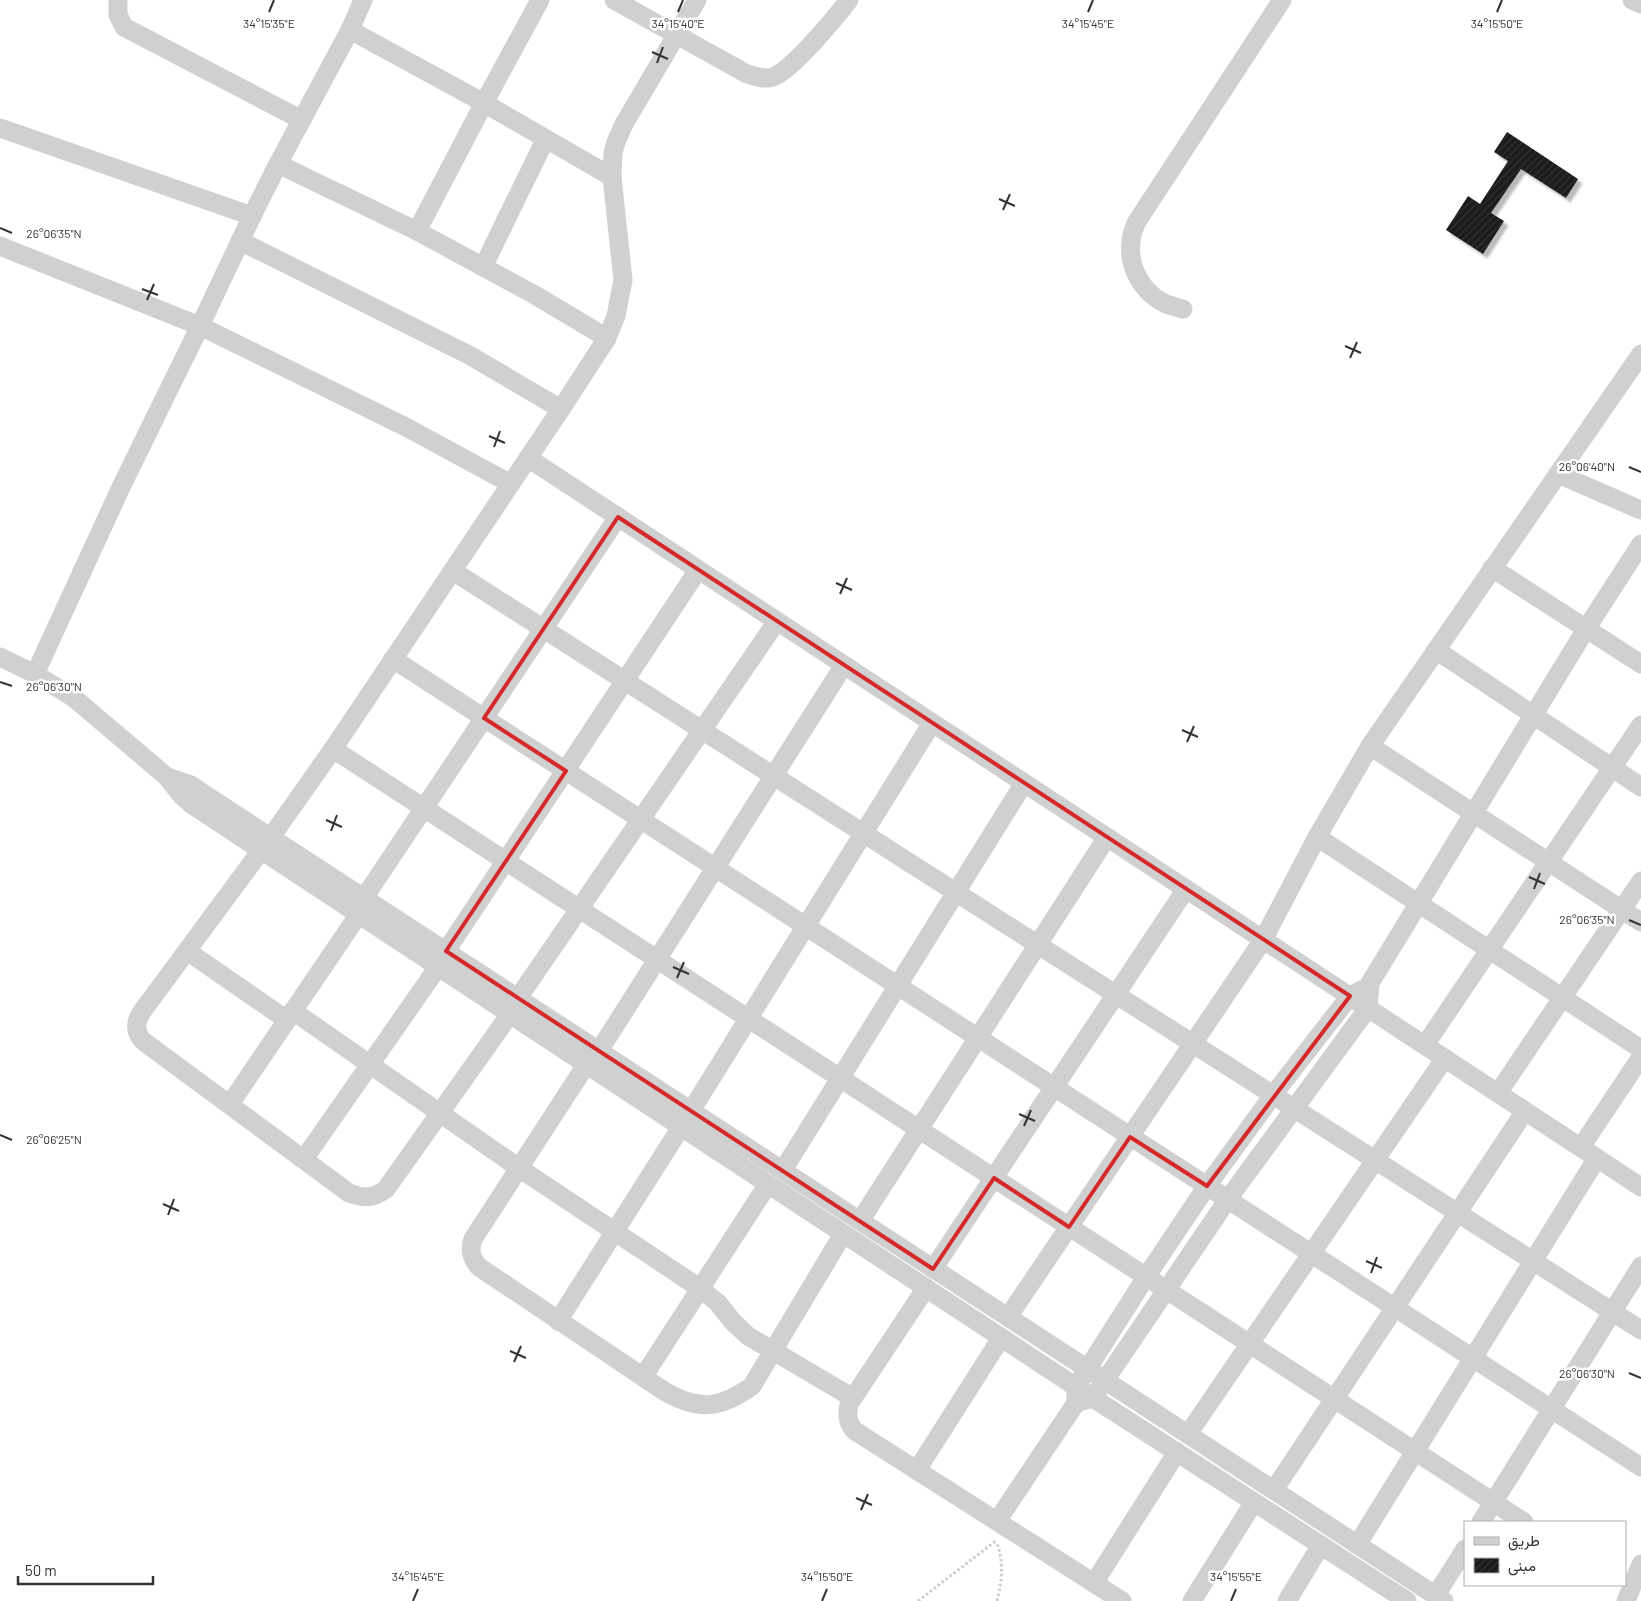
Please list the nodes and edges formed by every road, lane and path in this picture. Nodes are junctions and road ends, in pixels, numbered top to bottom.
1 (118, 0) edge
2 (364, 0) edge
3 (540, 0) edge
4 (614, 0) edge
5 (696, 0) edge
6 (849, 0) edge
7 (1282, 0) edge
8 (1632, 0) edge
9 (1641, 4) edge
10 (350, 30) junction
11 (676, 35) junction
12 (484, 103) junction
13 (302, 120) junction
14 (0, 128) edge
15 (545, 140) junction
16 (278, 164) junction
17 (612, 177) junction
18 (252, 216) junction
19 (417, 231) junction
20 (240, 241) junction
21 (0, 246) edge
22 (483, 267) junction
23 (1183, 309) dead end
24 (200, 326) junction
25 (607, 338) junction
26 (1639, 362) edge
27 (561, 409) junction
28 (528, 458) junction
29 (1558, 474) junction
30 (511, 484) junction
31 (1641, 510) edge
32 (618, 517) junction
33 (1641, 544) edge
34 (1492, 568) junction
35 (698, 570) junction
36 (452, 571) junction
37 (776, 621) junction
38 (543, 629) junction
39 (1586, 629) junction
40 (1436, 650) junction
41 (0, 657) edge
42 (393, 659) junction
43 (1641, 664) edge
44 (844, 665) junction
45 (35, 674) junction
46 (625, 681) junction
47 (1533, 715) junction
48 (484, 718) junction
49 (932, 723) junction
50 (1641, 725) edge
51 (702, 730) junction
52 (1370, 746) junction
53 (333, 748) junction
54 (1612, 768) junction
55 (566, 771) junction
56 (774, 776) junction
57 (1024, 783) junction
58 (1641, 787) edge
59 (424, 808) junction
60 (1474, 814) junction
61 (641, 819) junction
62 (864, 834) junction
63 (1107, 837) junction
64 (1317, 837) junction
65 (266, 844) junction
66 (506, 861) junction
67 (1548, 862) junction
68 (715, 867) junction
69 (1641, 882) edge
70 (1186, 889) junction
71 (956, 892) junction
72 (1419, 904) junction
73 (361, 906) junction
74 (580, 909) junction
75 (1622, 910) junction
76 (1641, 922) edge
77 (806, 926) junction
78 (1264, 940) junction
79 (1038, 945) junction
80 (1489, 950) junction
81 (187, 951) junction
82 (442, 959) junction
83 (657, 959) junction
84 (1370, 983) junction
85 (898, 986) junction
86 (1116, 994) junction
87 (1350, 996) junction
88 (1562, 998) junction
89 (514, 1006) junction
90 (1368, 1008) junction
91 (290, 1015) junction
92 (749, 1019) junction
93 (978, 1038) junction
94 (1193, 1044) junction
95 (1425, 1045) junction
96 (1641, 1050) edge
97 (599, 1051) junction
98 (1641, 1056) edge
99 (1445, 1058) junction
100 (370, 1064) junction
101 (586, 1065) junction
102 (840, 1078) junction
103 (1054, 1087) junction
104 (1498, 1094) junction
105 (1273, 1095) junction
106 (230, 1104) junction
107 (1293, 1108) junction
108 (692, 1111) junction
109 (1526, 1111) junction
110 (440, 1113) junction
111 (681, 1128) junction
112 (919, 1129) junction
113 (1130, 1137) junction
114 (1581, 1147) junction
115 (1597, 1158) junction
116 (304, 1160) junction
117 (1375, 1160) junction
118 (519, 1168) junction
119 (782, 1170) junction
120 (994, 1178) junction
121 (768, 1184) junction
122 (1207, 1186) junction
123 (1641, 1187) edge
124 (1228, 1200) junction
125 (1458, 1213) junction
126 (860, 1221) junction
127 (1069, 1227) junction
128 (615, 1232) junction
129 (843, 1234) junction
130 (1312, 1254) junction
131 (1533, 1261) junction
132 (1641, 1266) edge
133 (934, 1269) junction
134 (1146, 1277) junction
135 (926, 1288) junction
136 (701, 1289) junction
137 (1165, 1290) junction
138 (1395, 1308) junction
139 (1612, 1312) junction
140 (1008, 1317) junction
141 (558, 1321) junction
142 (1641, 1330) edge
143 (1001, 1338) junction
144 (1250, 1344) junction
145 (774, 1351) junction
146 (1473, 1358) junction
147 (1087, 1369) junction
148 (643, 1377) junction
149 (1105, 1380) junction
150 (1082, 1396) junction
151 (853, 1398) junction
152 (1334, 1399) junction
153 (1551, 1409) junction
154 (1188, 1434) junction
155 (1176, 1452) junction
156 (1415, 1452) junction
157 (1641, 1467) edge
158 (917, 1470) junction
159 (1274, 1490) junction
160 (1254, 1502) junction
161 (1494, 1502) junction
162 (1482, 1521) edge
163 (1522, 1521) edge
164 (1001, 1531) junction
165 (1357, 1544) junction
166 (1321, 1545) junction
167 (1464, 1551) edge
168 (1641, 1564) edge
169 (1094, 1583) junction
170 (1629, 1593) edge
171 (1440, 1598) edge
172 (1402, 1600) edge
173 (918, 1601) edge
174 (997, 1601) edge
175 (1122, 1601) edge
176 (1192, 1601) edge
177 (1287, 1601) edge

1 - 13 street
2 - 10 street
3 - 12 street
4 - 11 street
5 - 11 street
6 - 11 street
7 - 23 street
8 - 9 street
10 - 12 street
10 - 13 street
11 - 17 street
12 - 15 street
12 - 19 street
13 - 16 street
14 - 18 street
15 - 17 street
15 - 22 street
16 - 18 street
16 - 19 street
17 - 25 street
18 - 20 street
19 - 22 street
20 - 24 street
20 - 27 street
21 - 24 street
22 - 25 street
24 - 30 street
24 - 45 street
25 - 27 street
26 - 29 street
27 - 28 street
28 - 30 street
28 - 32 street
29 - 31 street
29 - 34 street
30 - 36 street
32 - 35 street
32 - 38 street
33 - 39 street
34 - 39 street
34 - 40 street
35 - 37 street
35 - 46 street
36 - 38 street
36 - 42 street
37 - 44 street
37 - 51 street
38 - 46 street
38 - 48 street
39 - 43 street
39 - 47 street
40 - 47 street
40 - 52 street
41 - 45 street
42 - 48 street
42 - 53 street
44 - 49 street
44 - 56 street
45 - 65 street
46 - 51 street
46 - 55 street
47 - 54 street
47 - 60 street
48 - 55 street
48 - 59 street
49 - 57 street
49 - 62 street
50 - 54 street
51 - 56 street
51 - 61 street
52 - 60 street
52 - 64 street
53 - 59 street
53 - 65 street
54 - 58 street
54 - 67 street
55 - 61 street
55 - 66 street
56 - 62 street
56 - 68 street
57 - 63 street
57 - 71 street
59 - 66 street
59 - 73 street
60 - 67 street
60 - 72 street
61 - 68 street
61 - 74 street
62 - 71 street
62 - 77 street
63 - 70 street
63 - 79 street
64 - 72 street
64 - 78 street
65 - 73 street
65 - 81 street
66 - 74 street
66 - 82 street
67 - 75 street
67 - 80 street
68 - 77 street
68 - 83 street
69 - 75 street
70 - 78 street
70 - 86 street
71 - 79 street
71 - 85 street
72 - 80 street
72 - 84 street
73 - 82 street
73 - 91 street
74 - 83 street
74 - 89 street
75 - 76 street
75 - 88 street
77 - 85 street
77 - 92 street
78 - 87 street
78 - 94 street
79 - 86 street
79 - 93 street
80 - 88 street
80 - 95 street
81 - 91 street
81 - 106 street
82 - 89 street
82 - 100 street
83 - 92 street
83 - 97 street
84 - 87 street
84 - 90 street
85 - 93 street
85 - 102 street
86 - 94 street
86 - 103 street
87 - 90 street
87 - 105 street
88 - 96 street
88 - 104 street
89 - 97 street
89 - 101 street
89 - 110 street
90 - 95 street
90 - 107 street
91 - 100 street
91 - 106 street
92 - 102 street
92 - 108 street
93 - 103 street
93 - 112 street
94 - 105 street
94 - 113 street
95 - 99 street
97 - 108 street
98 - 114 street
99 - 104 street
99 - 117 street
100 - 110 street
100 - 116 street
101 - 111 street
101 - 118 street
102 - 112 street
102 - 119 street
103 - 113 street
103 - 120 street
104 - 109 street
105 - 107 street
105 - 122 street
106 - 116 street
107 - 117 street
107 - 124 street
108 - 111 street
108 - 119 street
109 - 114 street
109 - 125 street
110 - 116 street
110 - 118 street
111 - 121 street
111 - 128 street
112 - 120 street
112 - 126 street
113 - 122 street
113 - 127 street
114 - 115 street
115 - 123 street
115 - 131 street
117 - 125 street
117 - 130 street
118 - 128 street
118 - 141 street
119 - 126 street
120 - 127 street
120 - 133 street
121 - 129 street
121 - 136 street
122 - 124 street
122 - 134 street
124 - 130 street
124 - 137 street
125 - 131 street
125 - 138 street
126 - 133 street
127 - 134 street
127 - 140 street
128 - 136 street
128 - 141 street
129 - 135 street
129 - 145 street
130 - 138 street
130 - 144 street
131 - 139 street
131 - 146 street
132 - 139 street
133 - 140 street
134 - 137 street
134 - 147 street
135 - 143 street
135 - 151 street
136 - 145 street
136 - 148 street
137 - 144 street
137 - 149 street
138 - 146 street
138 - 152 street
139 - 142 street
139 - 153 street
140 - 147 street
141 - 148 street
143 - 150 street
143 - 158 street
144 - 152 street
144 - 154 street
145 - 148 street
145 - 151 street
146 - 153 street
146 - 156 street
147 - 149 street
147 - 150 street
149 - 150 street
149 - 154 street
150 - 155 street
150 - 164 street
151 - 158 street
152 - 156 street
152 - 159 street
153 - 157 street
153 - 161 street
154 - 159 street
155 - 160 street
155 - 169 street
156 - 161 street
156 - 165 street
158 - 164 street
159 - 165 street
160 - 166 street
160 - 176 street
161 - 162 street
161 - 163 street
164 - 169 street
164 - 173 path
164 - 174 path
165 - 171 street
166 - 172 street
166 - 177 street
167 - 171 street
168 - 170 street
169 - 175 street

